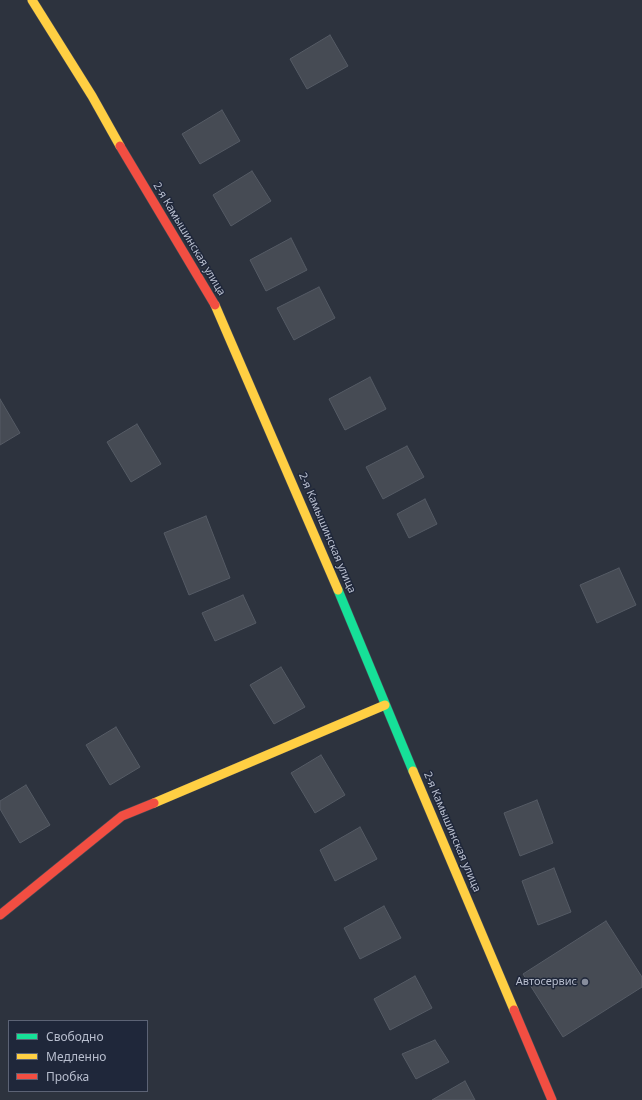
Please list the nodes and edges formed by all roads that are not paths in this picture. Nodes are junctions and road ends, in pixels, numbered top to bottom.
1 (32, 0) edge
2 (385, 705) junction
3 (0, 915) edge
4 (552, 1100) edge

1 - 2 main road, 2-я Камышинская улица
2 - 3 main road
2 - 4 main road, 2-я Камышинская улица

